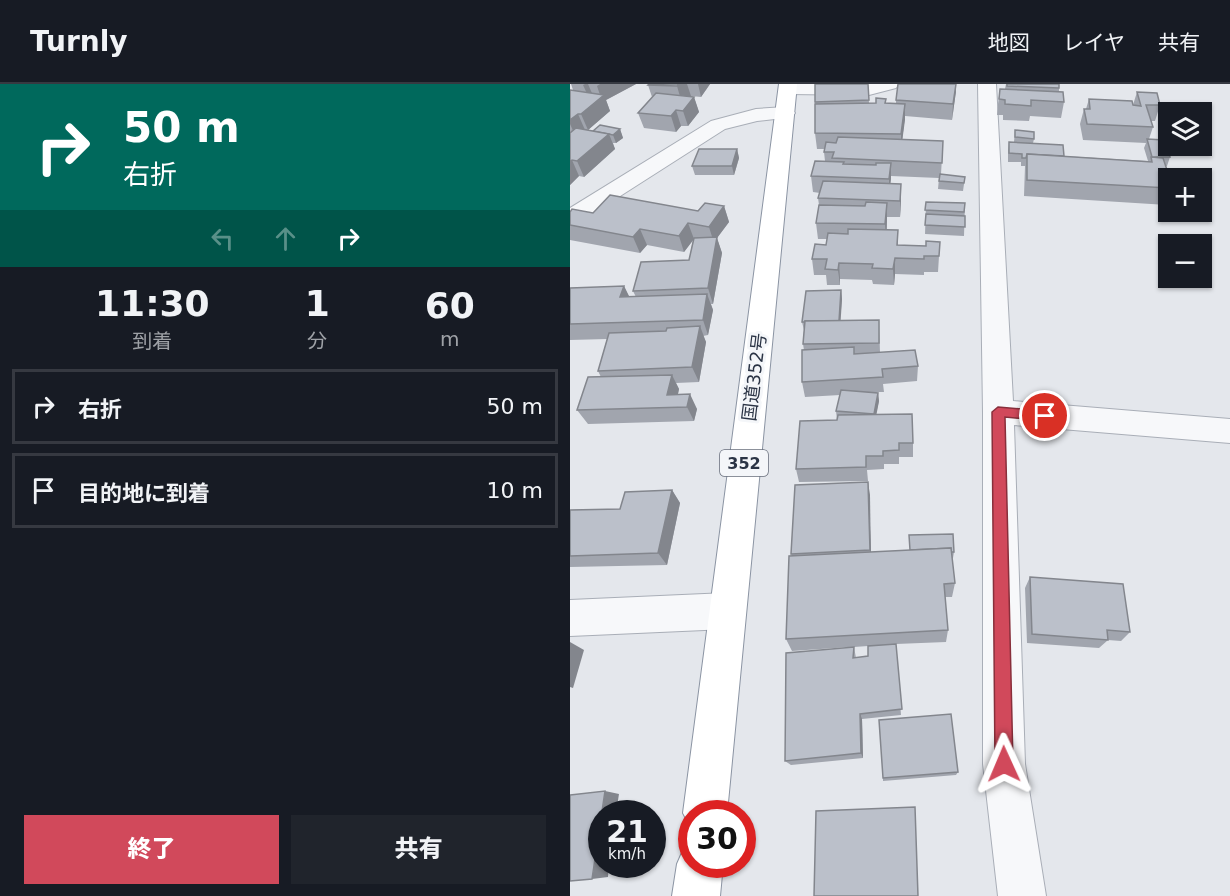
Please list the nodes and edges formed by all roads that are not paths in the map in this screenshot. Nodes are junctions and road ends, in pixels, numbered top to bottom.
1 (890, 84) edge
2 (987, 84) edge
3 (787, 95) edge
4 (570, 218) edge
5 (998, 412) junction
6 (1230, 431) edge
7 (727, 610) junction
8 (570, 618) edge
9 (706, 800) edge
10 (698, 878) edge
11 (696, 896) edge
12 (1023, 896) edge

1 - 3 street
2 - 5 street
3 - 4 street
3 - 7 highway, 国道352号 / 352
5 - 6 street
5 - 12 street
7 - 8 street
7 - 9 highway, 国道352号 / 352
10 - 11 highway

